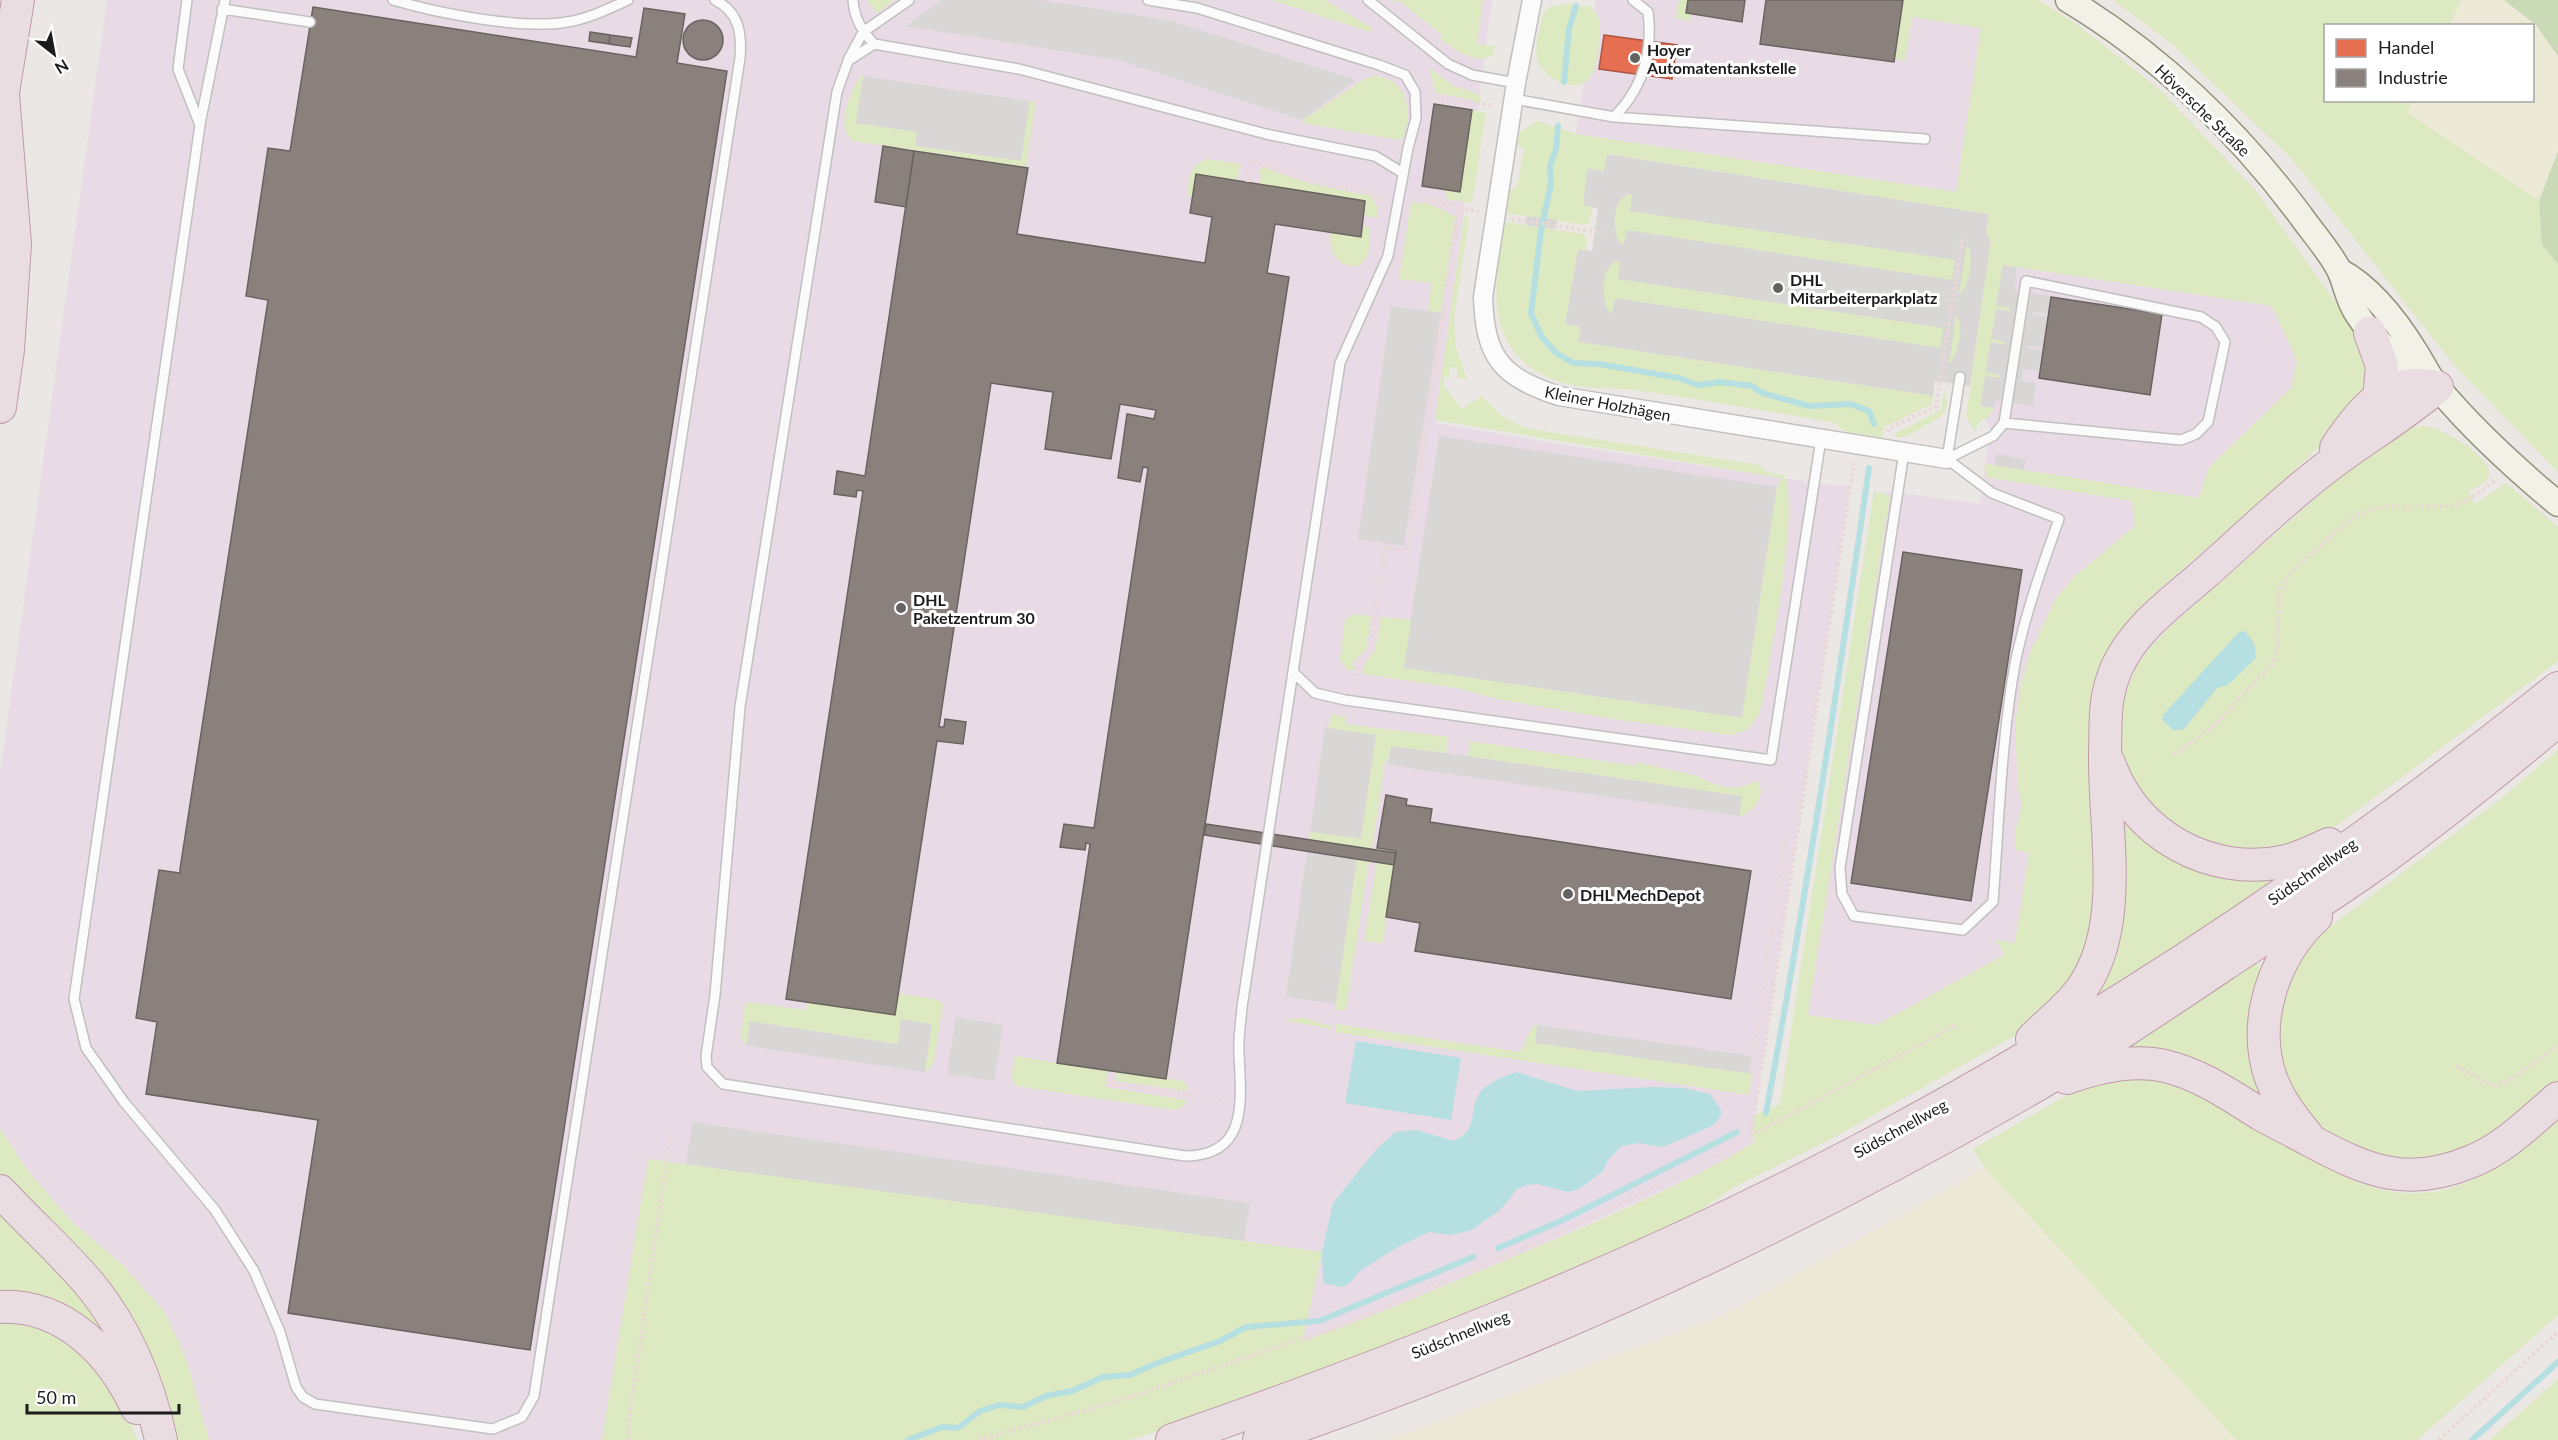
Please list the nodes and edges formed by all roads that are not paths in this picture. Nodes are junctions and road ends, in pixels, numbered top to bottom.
1 (18, 0) edge
2 (187, 0) edge
3 (393, 0) edge
4 (628, 0) edge
5 (715, 0) edge
6 (853, 0) edge
7 (909, 0) edge
8 (1148, 0) edge
9 (1368, 0) edge
10 (1532, 0) edge
11 (1633, 0) edge
12 (2067, 0) edge
13 (223, 4) edge
14 (310, 22) dead end
15 (863, 32) junction
16 (874, 44) junction
17 (848, 61) junction
18 (1515, 91) junction
19 (1, 103) edge
20 (1614, 117) junction
21 (200, 125) junction
22 (1925, 139) dead end
23 (1403, 173) junction
24 (2340, 271) junction
25 (2370, 333) junction
26 (1960, 377) dead end
27 (2437, 387) junction
28 (2379, 398) junction
29 (0, 407) edge
30 (2004, 423) junction
31 (1821, 440) junction
32 (1904, 452) junction
33 (1947, 459) junction
34 (2323, 470) junction
35 (2558, 504) edge
36 (1293, 672) junction
37 (2558, 688) edge
38 (2558, 720) edge
39 (2106, 753) junction
40 (2380, 824) junction
41 (2365, 871) junction
42 (1992, 1076) junction
43 (2017, 1096) junction
44 (2558, 1098) edge
45 (2313, 1142) junction
46 (0, 1191) edge
47 (0, 1307) edge
48 (147, 1440) edge
49 (161, 1440) edge
50 (1172, 1440) edge
51 (1258, 1440) edge

1 - 19 highway
2 - 21 lane
3 - 4 lane
5 - 21 lane
6 - 15 lane
7 - 15 lane
8 - 23 lane
9 - 18 lane
10 - 18 street, Kleiner Holzhägen
11 - 20 lane
12 - 24 street, Höversche Straße
13 - 14 lane
13 - 21 lane
15 - 16 lane
15 - 17 lane
16 - 17 lane
16 - 23 lane
17 - 36 lane
18 - 20 lane
18 - 31 street, Kleiner Holzhägen
19 - 29 highway
20 - 22 lane
23 - 36 lane
24 - 25 street, Höversche Straße
24 - 27 street, Höversche Straße
25 - 27 street, Höversche Straße
25 - 28 highway
26 - 33 lane
27 - 28 highway
27 - 34 highway
27 - 35 street, Höversche Straße
28 - 34 highway
30 - 30 lane
30 - 33 lane
31 - 32 street, Kleiner Holzhägen
31 - 36 lane
32 - 33 street, Kleiner Holzhägen
32 - 33 lane
34 - 39 highway
37 - 40 highway, Südschnellweg
38 - 41 highway, Südschnellweg
39 - 40 highway
39 - 42 highway
40 - 42 highway, Südschnellweg
41 - 43 highway, Südschnellweg
41 - 45 highway
42 - 50 highway, Südschnellweg
43 - 45 highway
43 - 51 highway, Südschnellweg
44 - 45 highway
46 - 49 highway
47 - 48 highway

